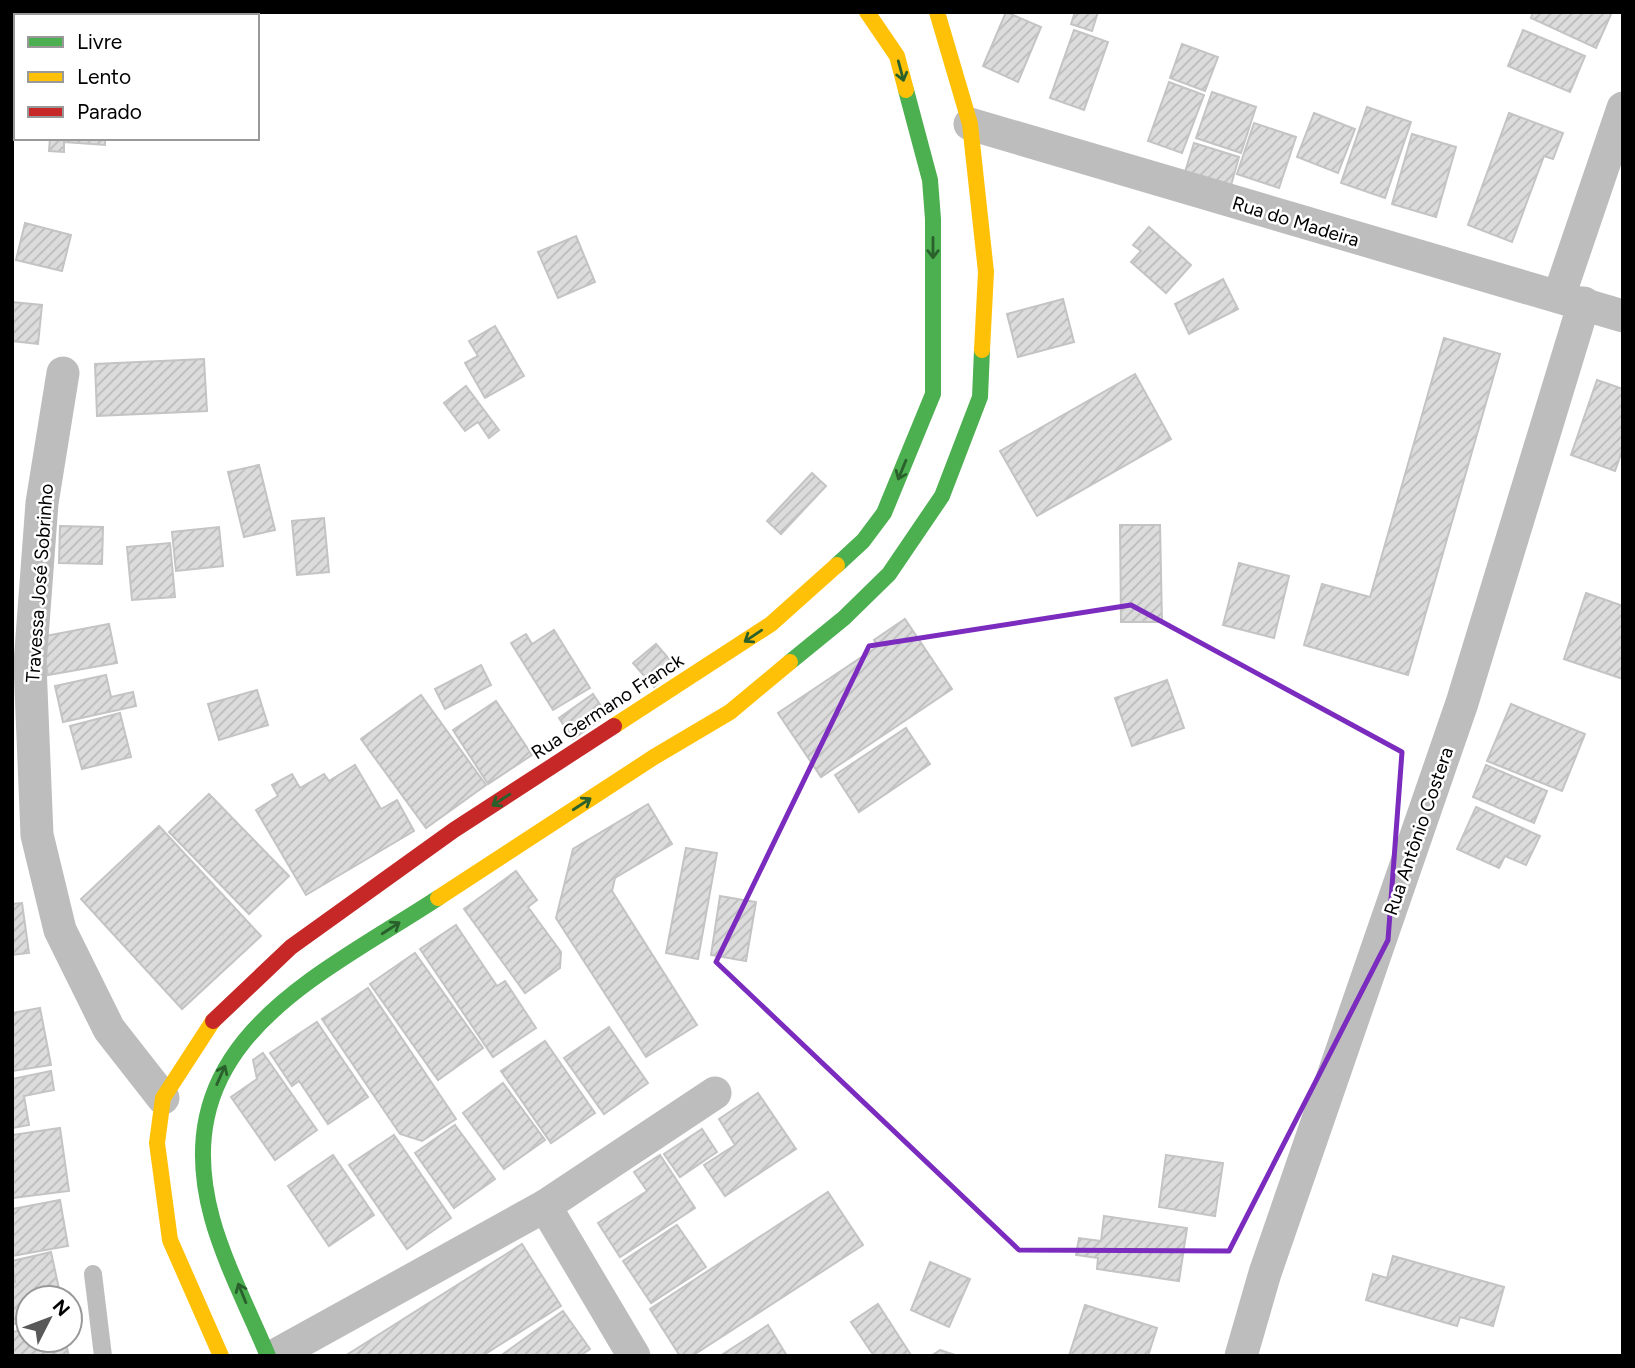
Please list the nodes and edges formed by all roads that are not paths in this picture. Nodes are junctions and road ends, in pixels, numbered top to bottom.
1 (867, 12) edge
2 (937, 12) edge
3 (1623, 108) edge
4 (970, 124) junction
5 (1572, 300) junction
6 (1623, 316) edge
7 (63, 373) dead end
8 (715, 1093) dead end
9 (163, 1098) junction
10 (545, 1206) junction
11 (93, 1274) dead end
12 (103, 1356) edge
13 (222, 1356) edge
14 (271, 1356) edge
15 (634, 1356) edge
16 (1241, 1356) edge

1 -> 9 main road, Rua Germano Franck
2 - 4 main road
3 - 5 street, Rua Antônio Costera
4 - 5 street, Rua do Madeira
14 -> 4 main road
5 - 6 street, Rua do Madeira
5 - 16 street, Rua Antônio Costera
7 - 9 street, Travessa José Sobrinho
8 - 10 street
9 - 13 main road, Rua Germano Franck
10 - 14 street
10 - 15 street
11 - 12 lane

